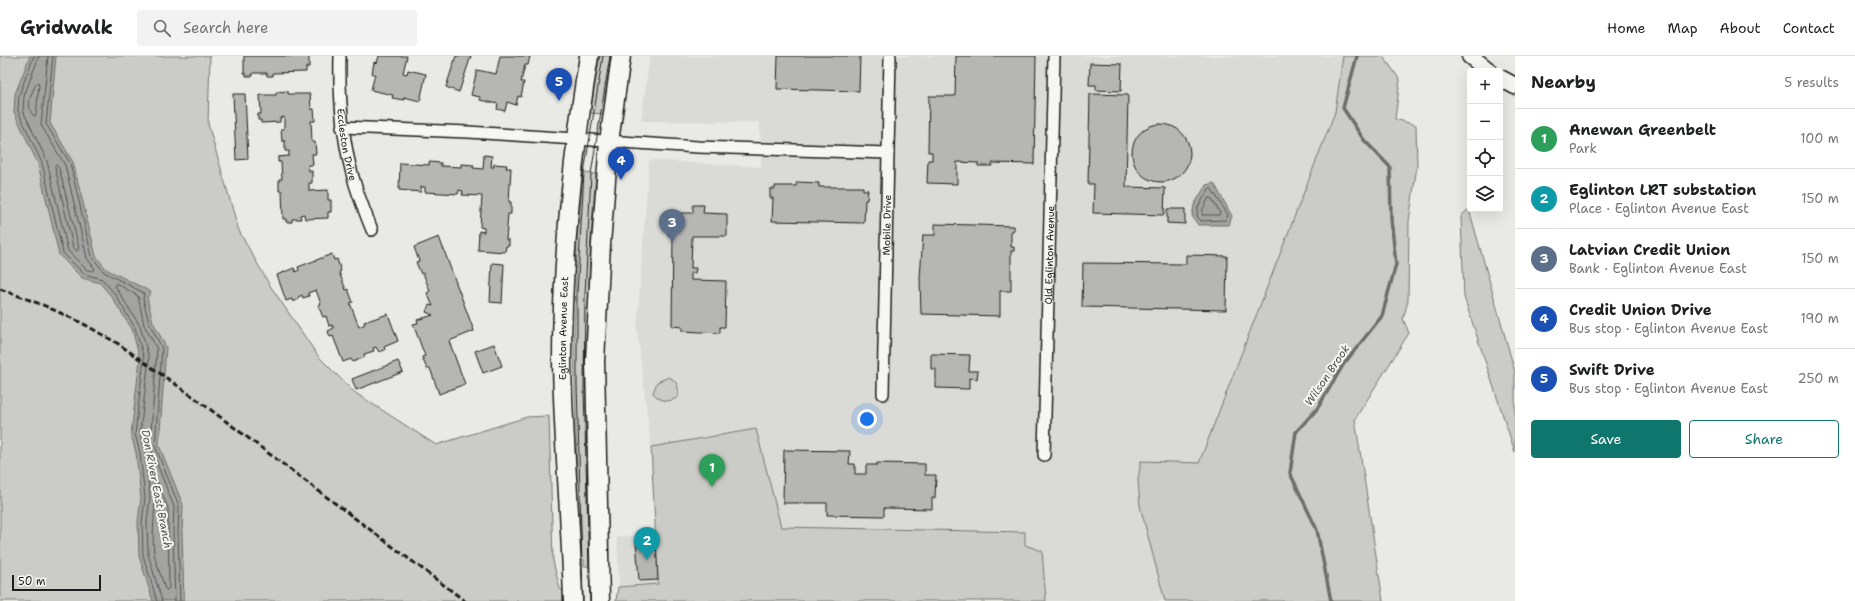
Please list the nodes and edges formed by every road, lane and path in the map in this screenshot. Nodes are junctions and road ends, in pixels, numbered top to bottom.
1 (340, 56) edge
2 (589, 56) edge
3 (620, 56) edge
4 (890, 56) edge
5 (1054, 56) edge
6 (1470, 56) edge
7 (1485, 68) edge
8 (1503, 80) edge
9 (1515, 86) edge
10 (342, 127) junction
11 (575, 140) junction
12 (609, 142) junction
13 (888, 153) junction
14 (372, 230) dead end
15 (883, 394) dead end
16 (1044, 455) dead end
17 (573, 600) edge
18 (600, 601) edge

1 - 10 street, Eccleston Drive
2 - 11 main road, Eglinton Avenue East
3 - 12 main road
4 - 13 street, Mobile Drive
5 - 16 street, Old Eglinton Avenue
6 - 7 street
8 - 9 street
10 - 11 street
10 - 14 street, Eccleston Drive
11 - 12 street
11 - 17 main road, Eglinton Avenue East
12 - 13 street
12 - 18 main road
13 - 15 street, Mobile Drive

